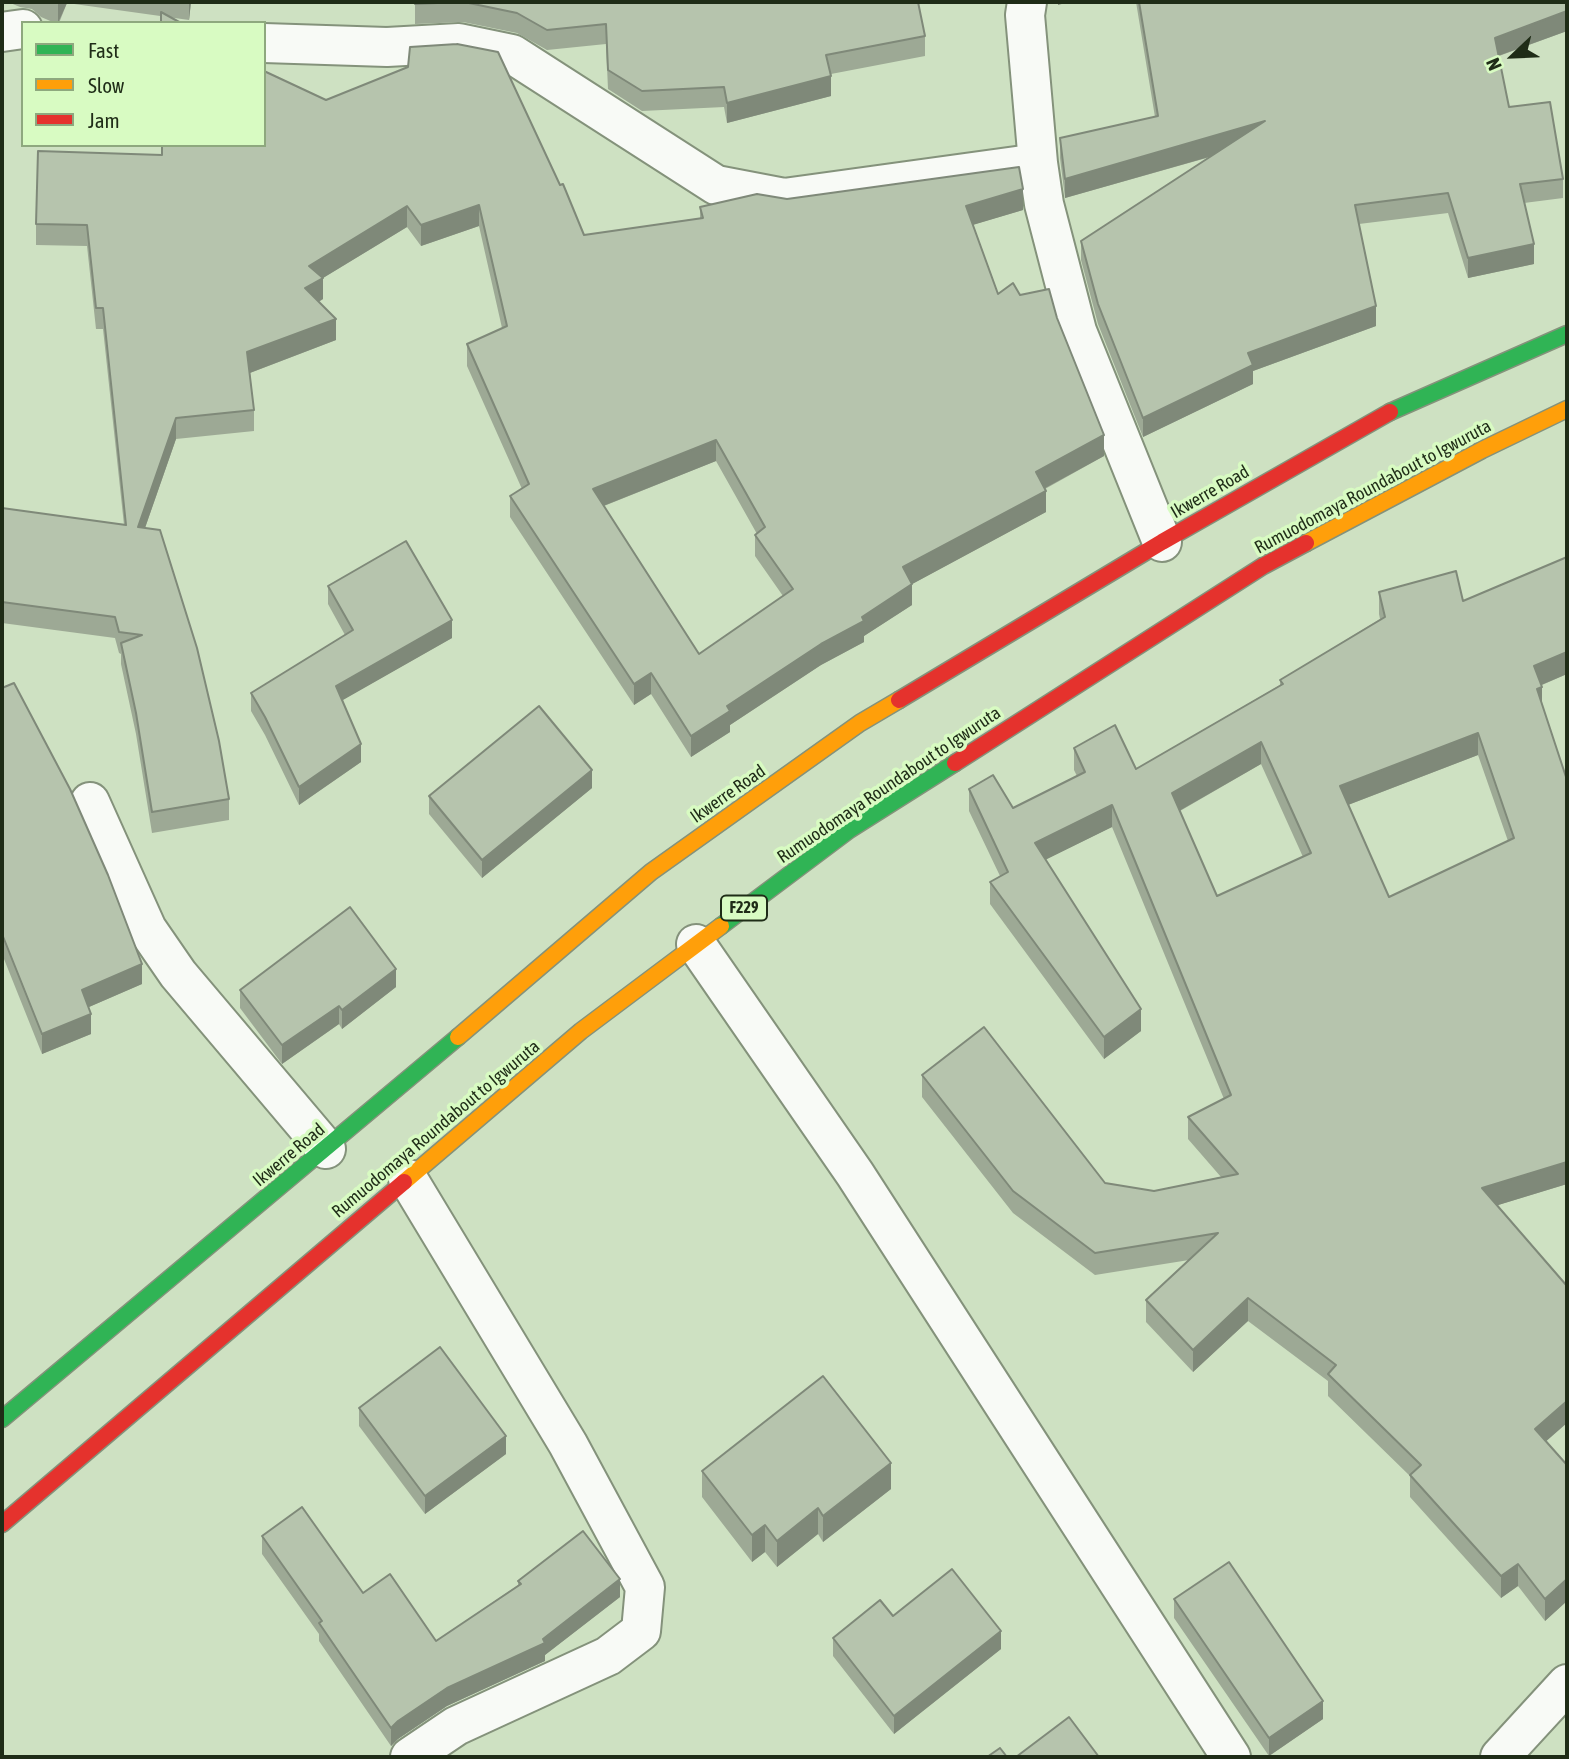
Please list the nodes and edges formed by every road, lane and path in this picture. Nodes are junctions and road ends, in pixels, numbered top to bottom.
1 (1027, 2) edge
2 (21, 30) edge
3 (2, 32) edge
4 (266, 43) edge
5 (1038, 163) junction
6 (1567, 334) edge
7 (1567, 409) edge
8 (1162, 542) junction
9 (90, 802) dead end
10 (696, 944) junction
11 (326, 1149) junction
12 (408, 1179) junction
13 (2, 1419) edge
14 (2, 1524) edge
15 (1567, 1684) edge
16 (410, 1757) edge
17 (1231, 1757) edge
18 (1500, 1757) edge

1 - 5 street
2 - 3 street
4 - 5 street
5 - 8 street
6 - 8 main road, Ikwerre Road
7 - 10 main road, Rumuodomaya Roundabout to Igwuruta / F229
8 - 11 main road, Ikwerre Road
9 - 11 street
10 - 12 main road, Rumuodomaya Roundabout to Igwuruta / F229
10 - 17 street
11 - 13 main road, Ikwerre Road
12 - 14 main road, Rumuodomaya Roundabout to Igwuruta / F229
12 - 16 street
15 - 18 street

